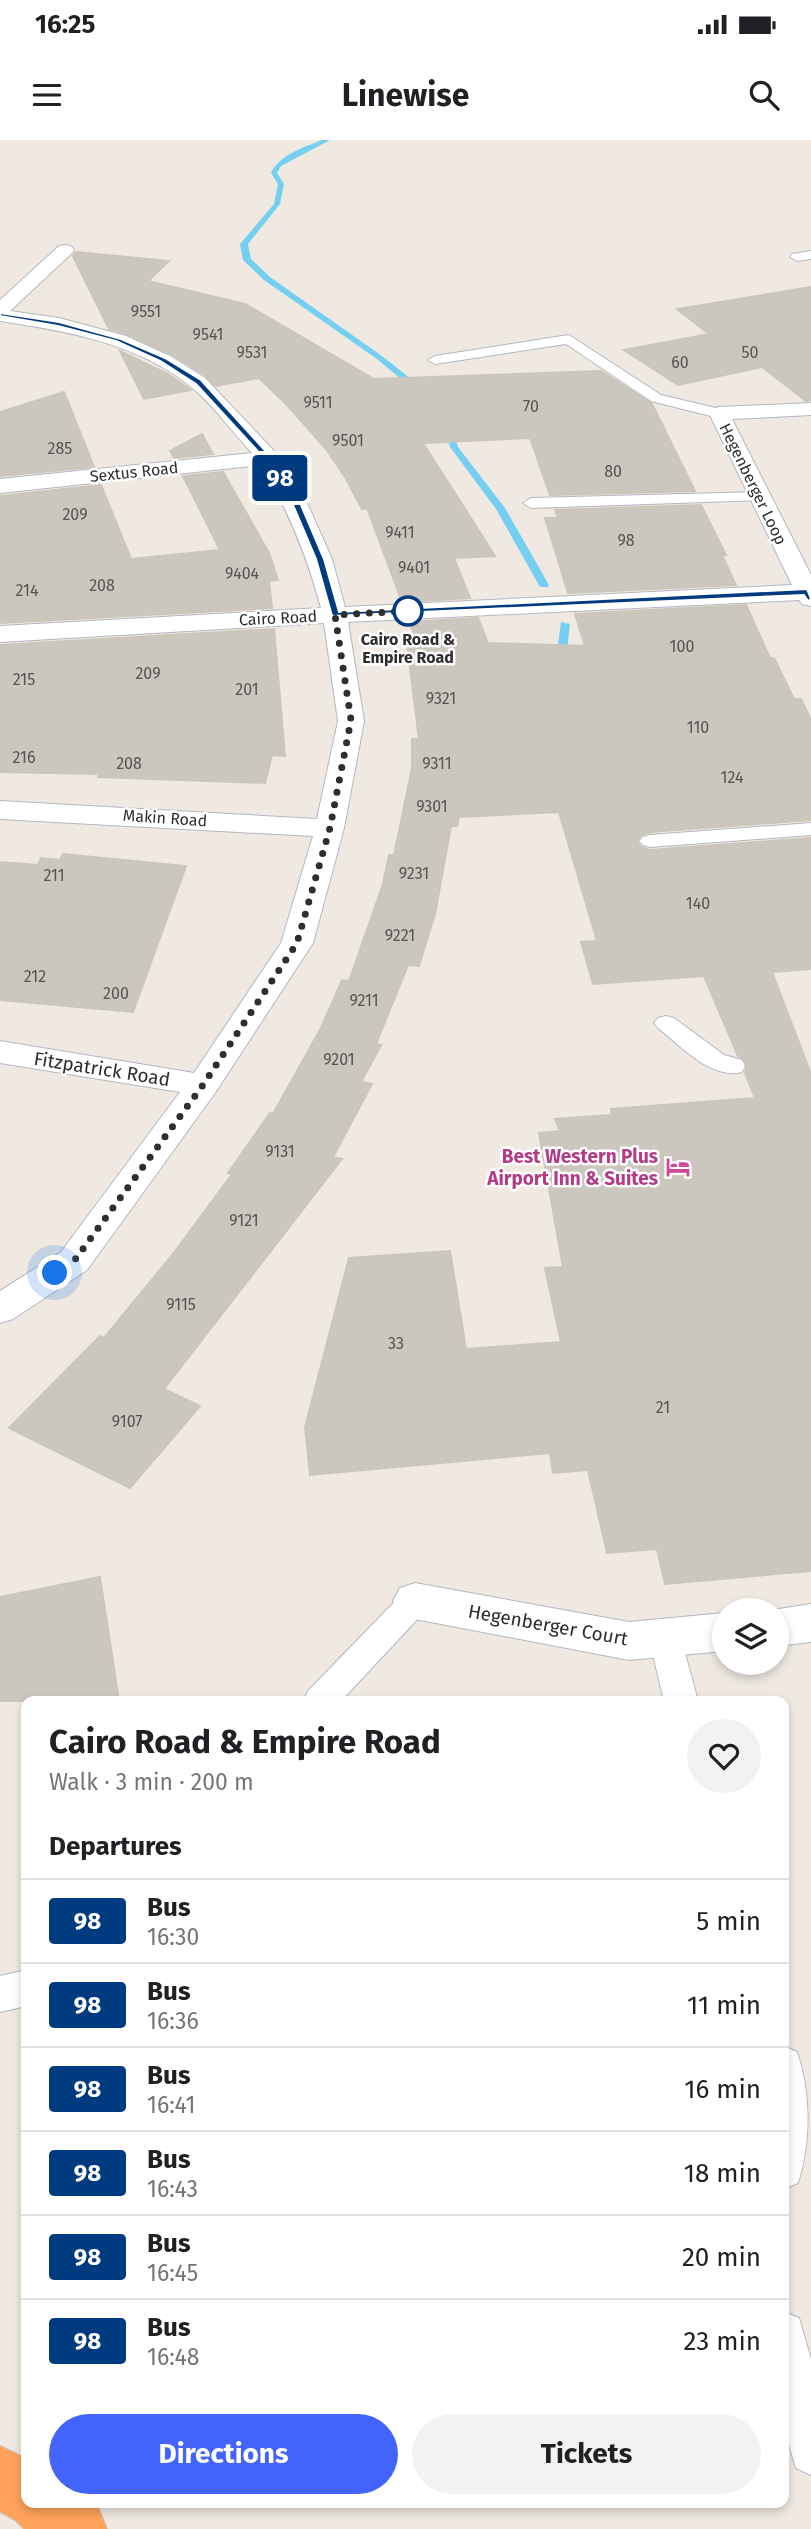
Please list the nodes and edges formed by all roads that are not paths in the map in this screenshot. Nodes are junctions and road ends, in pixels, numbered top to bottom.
1 (65, 250) dead end
2 (0, 310) edge
3 (0, 315) edge
4 (435, 360) dead end
5 (811, 409) edge
6 (719, 414) junction
7 (268, 458) junction
8 (0, 486) edge
9 (760, 497) junction
10 (531, 503) dead end
11 (809, 595) edge
12 (335, 615) junction
13 (0, 634) edge
14 (0, 810) edge
15 (330, 828) junction
16 (811, 829) edge
17 (650, 841) dead end
18 (666, 1023) dead end
19 (0, 1052) edge
20 (733, 1066) dead end
21 (203, 1085) junction
22 (0, 1309) edge
23 (415, 1601) joint
24 (811, 1623) edge
25 (789, 1625) edge
26 (712, 1633) edge
27 (665, 1638) junction
28 (325, 1696) edge
29 (680, 1696) edge
30 (21, 1989) edge
31 (0, 1994) edge
32 (789, 2099) edge
33 (789, 2145) edge
34 (789, 2355) edge
35 (811, 2453) edge
36 (0, 2476) edge
37 (21, 2491) edge
38 (46, 2508) edge
39 (76, 2529) edge

1 - 2 street
3 - 7 street
4 - 6 lane
5 - 6 street, Hegenberger Loop
6 - 9 street, Hegenberger Loop
7 - 8 street, Sextus Road
7 - 12 street
9 - 10 lane
9 - 11 street, Hegenberger Loop
11 - 12 street, Cairo Road
12 - 13 street, Cairo Road
12 - 15 street
14 - 15 street, Makin Road
15 - 21 street
16 - 17 lane
18 - 20 lane
19 - 21 street, Fitzpatrick Road
21 - 22 street
23 - 27 street, Hegenberger Court
23 - 28 lane
24 - 25 street
26 - 27 street, Hegenberger Court
27 - 29 lane
30 - 31 lane
32 - 33 lane
34 - 35 lane
36 - 37 highway
38 - 39 highway

